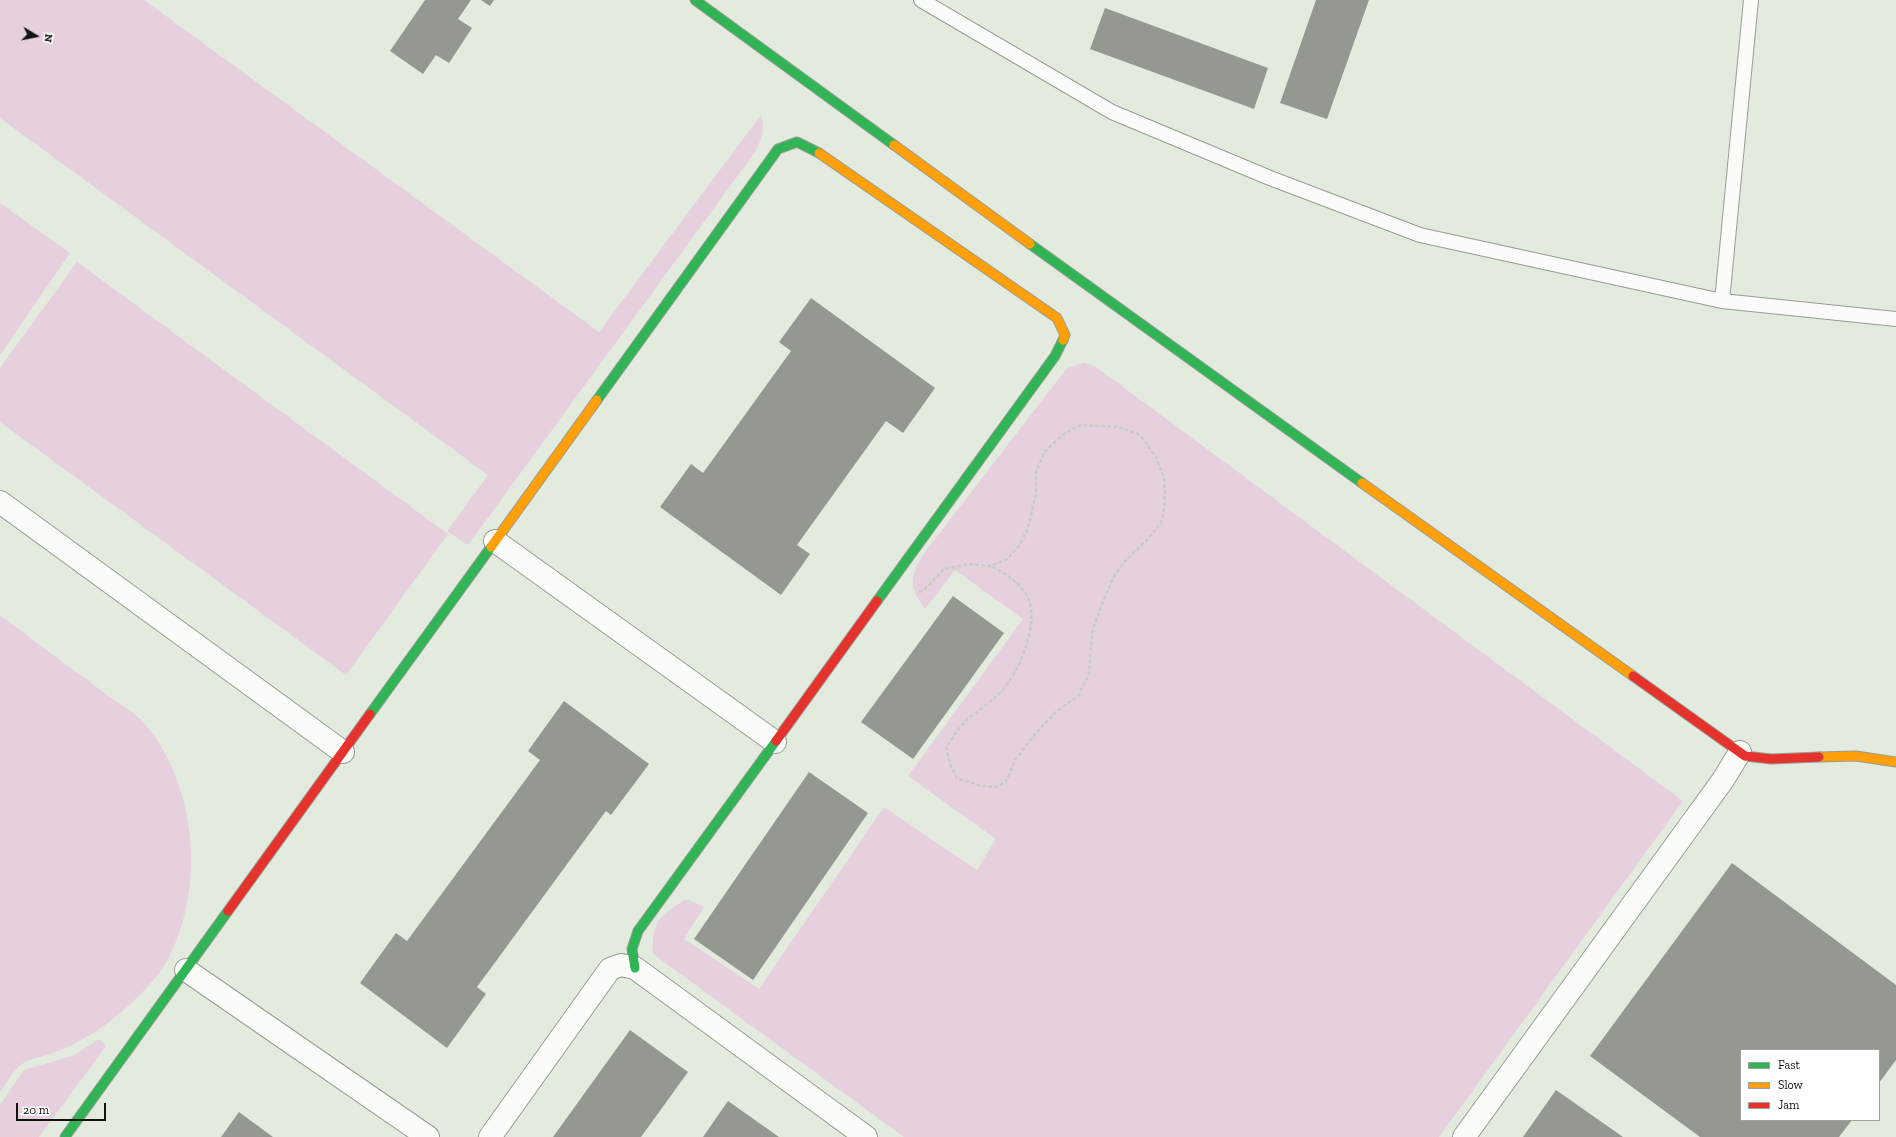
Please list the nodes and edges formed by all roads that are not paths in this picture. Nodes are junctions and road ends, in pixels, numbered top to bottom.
1 (695, 0) edge
2 (921, 0) edge
3 (1750, 0) edge
4 (1722, 301) junction
5 (1896, 320) edge
6 (0, 502) edge
7 (496, 541) junction
8 (775, 742) junction
9 (343, 752) junction
10 (1740, 752) junction
11 (1896, 762) edge
12 (635, 968) junction
13 (186, 970) junction
14 (65, 1137) edge
15 (428, 1137) edge
16 (490, 1137) edge
17 (866, 1137) edge
18 (1464, 1137) edge

1 - 10 street
2 - 4 lane
3 - 4 lane
4 - 5 lane
6 - 9 street
7 - 8 street
7 - 8 street
7 - 9 street
8 - 12 street
9 - 13 street
10 - 11 street
10 - 18 street
12 - 16 street
12 - 17 street
13 - 14 street
13 - 15 street

